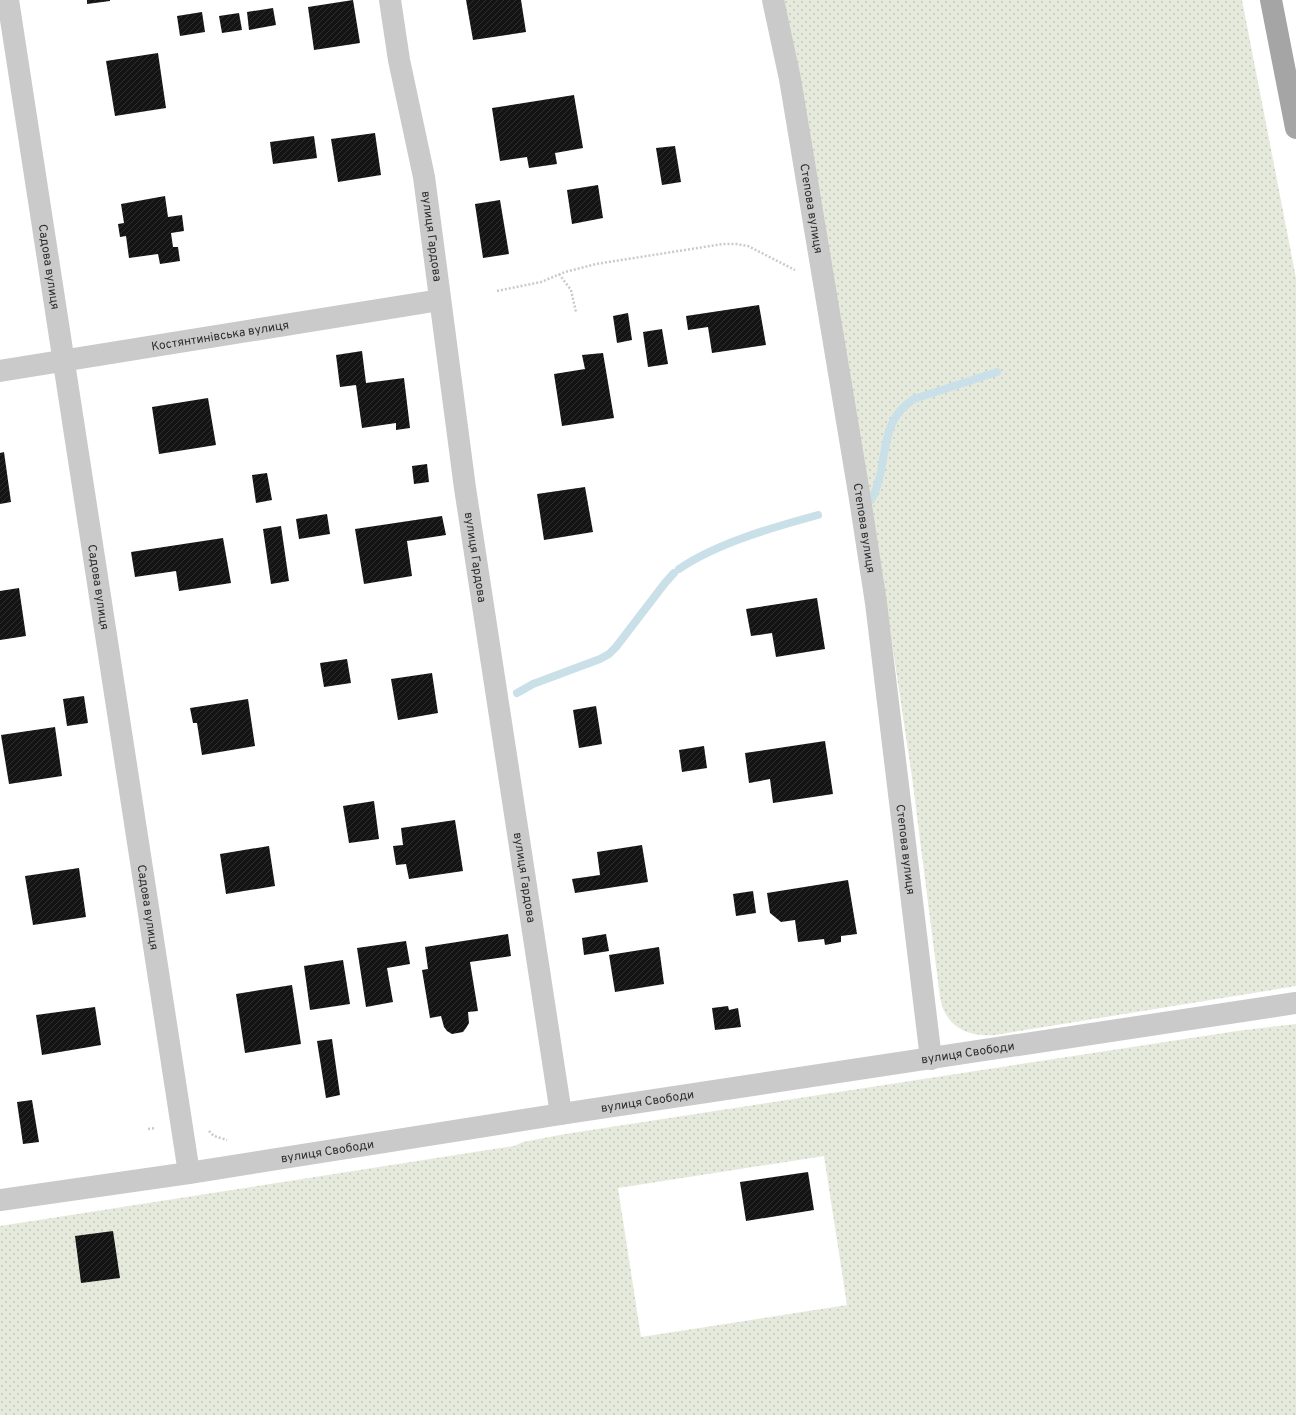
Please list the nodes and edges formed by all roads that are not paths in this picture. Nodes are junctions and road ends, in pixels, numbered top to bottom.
1 (8, 0) edge
2 (390, 0) edge
3 (773, 0) edge
4 (1271, 0) edge
5 (1296, 128) edge
6 (440, 300) junction
7 (64, 361) junction
8 (0, 371) edge
9 (1296, 1003) edge
10 (932, 1059) junction
11 (561, 1114) junction
12 (189, 1173) junction
13 (0, 1200) edge

1 - 7 street, Садова вулиця
2 - 6 street, вулиця Гардова
3 - 10 street, Степова вулиця
4 - 5 main road
6 - 7 street, Костянтинівська вулиця
6 - 11 street, вулиця Гардова
7 - 8 street, Костянтинівська вулиця
7 - 12 street, Садова вулиця
9 - 10 street, вулиця Свободи
10 - 11 street, вулиця Свободи
11 - 12 street, вулиця Свободи
12 - 13 street, вулиця Свободи

